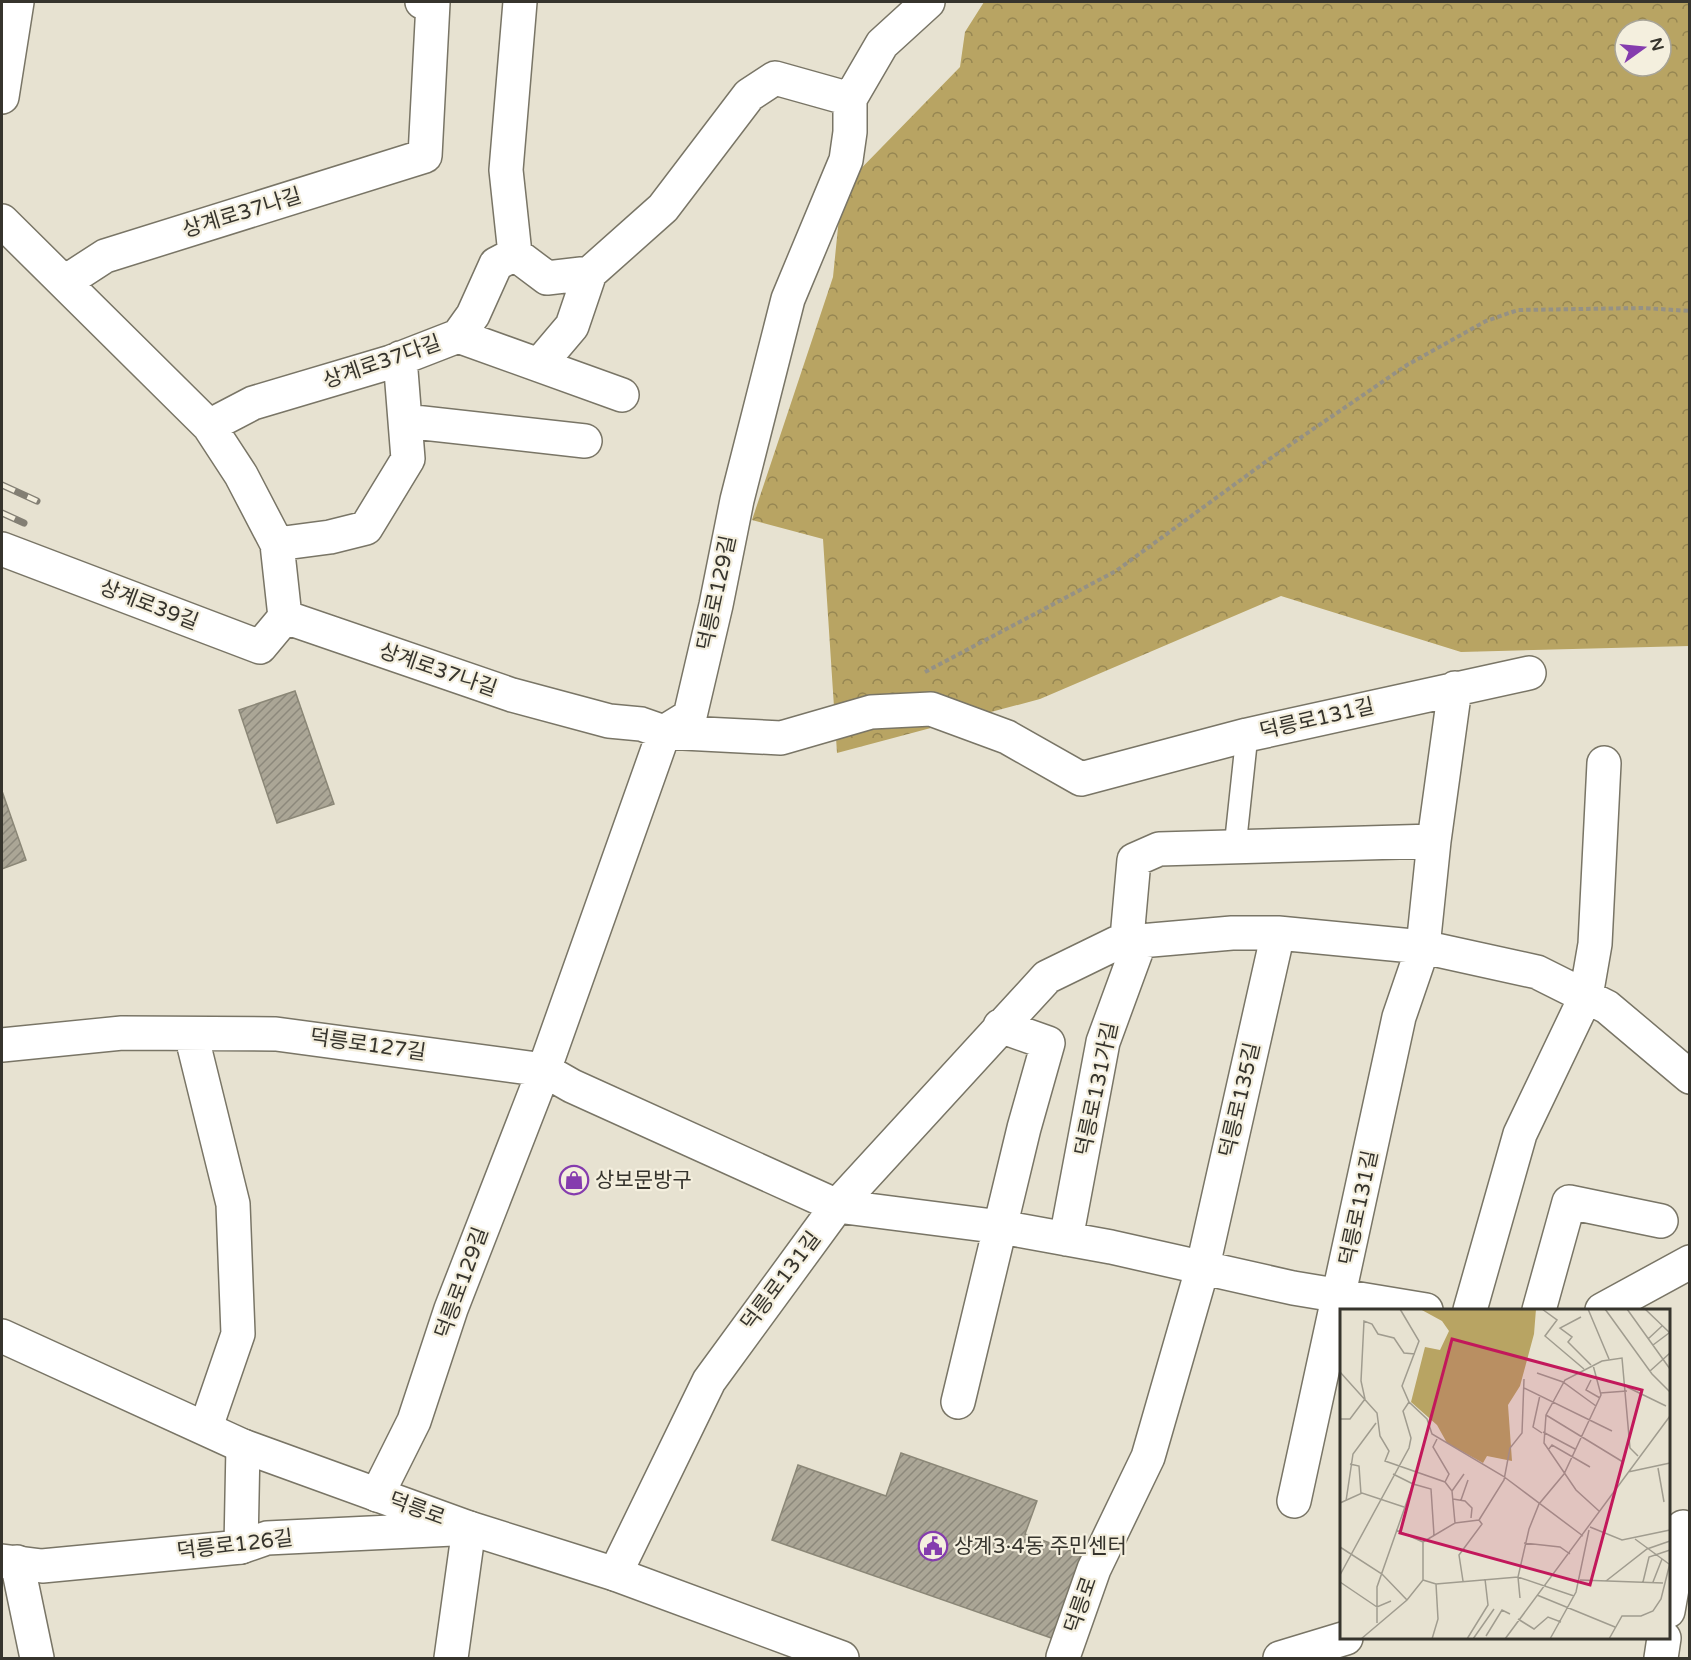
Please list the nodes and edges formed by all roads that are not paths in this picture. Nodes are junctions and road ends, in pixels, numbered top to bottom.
1 (17, 2) edge
2 (429, 2) edge
3 (520, 2) edge
4 (928, 2) edge
5 (2, 97) edge
6 (849, 99) junction
7 (2, 221) edge
8 (515, 255) junction
9 (590, 273) junction
10 (65, 282) junction
11 (458, 336) junction
12 (400, 358) junction
13 (539, 365) junction
14 (622, 394) dead end
15 (405, 421) junction
16 (209, 426) junction
17 (585, 441) dead end
18 (277, 544) junction
19 (2, 549) edge
20 (285, 617) junction
21 (1529, 673) dead end
22 (1455, 688) junction
23 (664, 732) junction
24 (1247, 735) junction
25 (1604, 763) dead end
26 (1434, 841) junction
27 (1229, 847) junction
28 (1278, 933) junction
29 (1133, 940) junction
30 (1423, 948) junction
31 (1586, 996) junction
32 (1000, 1026) junction
33 (191, 1034) junction
34 (2, 1046) edge
35 (544, 1070) junction
36 (1689, 1077) edge
37 (837, 1206) junction
38 (1661, 1221) dead end
39 (1001, 1227) junction
40 (1066, 1239) junction
41 (1689, 1262) edge
42 (1203, 1266) junction
43 (1340, 1295) junction
44 (1415, 1309) edge
45 (1471, 1309) edge
46 (1540, 1309) edge
47 (1606, 1309) edge
48 (2, 1336) edge
49 (958, 1402) dead end
50 (206, 1427) junction
51 (243, 1446) junction
52 (377, 1495) junction
53 (1294, 1502) dead end
54 (469, 1528) junction
55 (1680, 1528) edge
56 (241, 1547) junction
57 (9, 1562) edge
58 (615, 1574) junction
59 (1670, 1597) edge
60 (1343, 1639) edge
61 (1664, 1639) edge
62 (1064, 1657) edge
63 (37, 1659) edge
64 (451, 1659) edge
65 (842, 1659) edge
66 (1280, 1659) edge
67 (1660, 1659) edge

1 - 5 street
2 - 10 street, 상계로37나길
3 - 8 street
4 - 6 street
6 - 9 street
6 - 23 street, 덕릉로129길
7 - 10 street
8 - 9 street
8 - 11 street, 상계로37다길
9 - 13 street
10 - 16 street
11 - 12 street, 상계로37다길
11 - 13 street
12 - 15 street
12 - 16 street, 상계로37다길
13 - 14 street
15 - 17 street
15 - 18 street
16 - 18 street
18 - 20 street
19 - 20 street, 상계로39길
20 - 23 street, 상계로37나길
21 - 22 street, 덕릉로131길
22 - 24 street, 덕릉로131길
22 - 26 street
23 - 24 street, 상계로37나길
23 - 35 street, 덕릉로129길
24 - 27 lane, 덕릉로131길
25 - 31 street
26 - 27 street
26 - 30 street
27 - 29 street
28 - 29 street, 덕릉로131길
28 - 30 street, 덕릉로131길
28 - 42 street, 덕릉로135길
29 - 32 street, 덕릉로131길
29 - 40 street, 덕릉로131가길
30 - 31 street, 덕릉로131길
30 - 43 street, 덕릉로131길
31 - 36 street, 덕릉로131길
31 - 45 street
32 - 37 street, 덕릉로131길
32 - 39 street
33 - 34 street, 덕릉로127길
33 - 35 street, 덕릉로127길
33 - 50 street
35 - 37 street
35 - 52 street, 덕릉로129길
37 - 39 street
37 - 58 street, 덕릉로131길
38 - 46 street
39 - 40 street
39 - 49 street
40 - 42 street
41 - 47 street
42 - 43 street
42 - 62 street, 덕릉로
43 - 44 street
43 - 53 street
48 - 50 street, 덕릉로
50 - 51 street, 덕릉로
51 - 52 street, 덕릉로
51 - 56 street
52 - 54 street, 덕릉로
54 - 56 street, 덕릉로126길
54 - 58 street, 덕릉로
54 - 64 street
55 - 59 street
56 - 57 street, 덕릉로126길
57 - 63 street
58 - 65 street, 덕릉로
60 - 66 street
61 - 67 street

